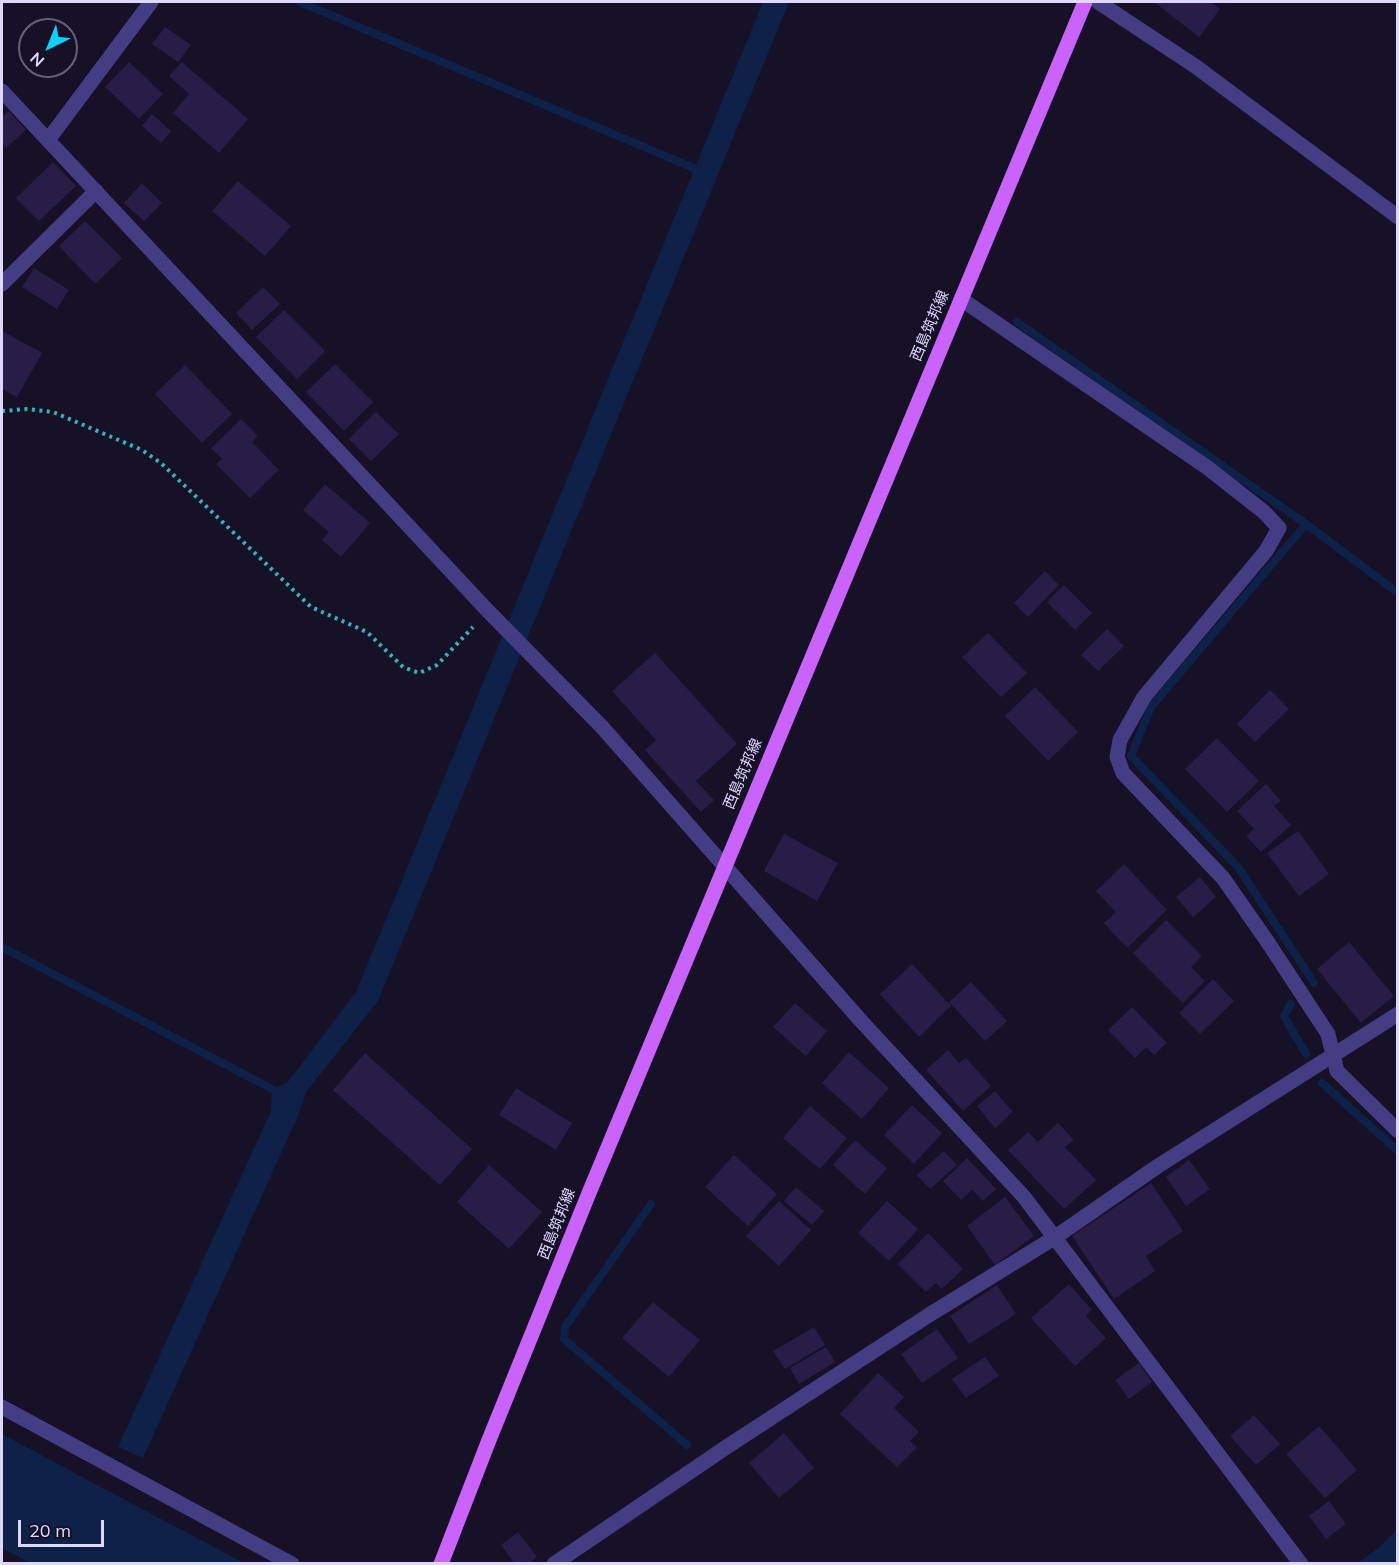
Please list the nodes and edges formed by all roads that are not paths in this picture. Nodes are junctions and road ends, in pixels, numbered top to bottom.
1 (151, 2) edge
2 (1085, 2) edge
3 (1098, 2) edge
4 (2, 91) edge
5 (48, 140) junction
6 (96, 190) junction
7 (1398, 217) edge
8 (2, 284) edge
9 (961, 299) junction
10 (725, 865) junction
11 (1398, 1014) edge
12 (1333, 1054) junction
13 (1398, 1131) edge
14 (1054, 1238) junction
15 (2, 1407) edge
16 (292, 1563) edge
17 (441, 1563) edge
18 (554, 1563) edge
19 (1301, 1563) edge

1 - 5 street
2 - 9 main road, 西島筑邦線
3 - 7 street
4 - 5 street
5 - 6 street
6 - 8 street
6 - 10 street
9 - 10 main road, 西島筑邦線
9 - 12 street
10 - 14 street
10 - 17 main road, 西島筑邦線
11 - 12 street
12 - 13 street
12 - 14 street
14 - 18 street
14 - 19 street
15 - 16 street

